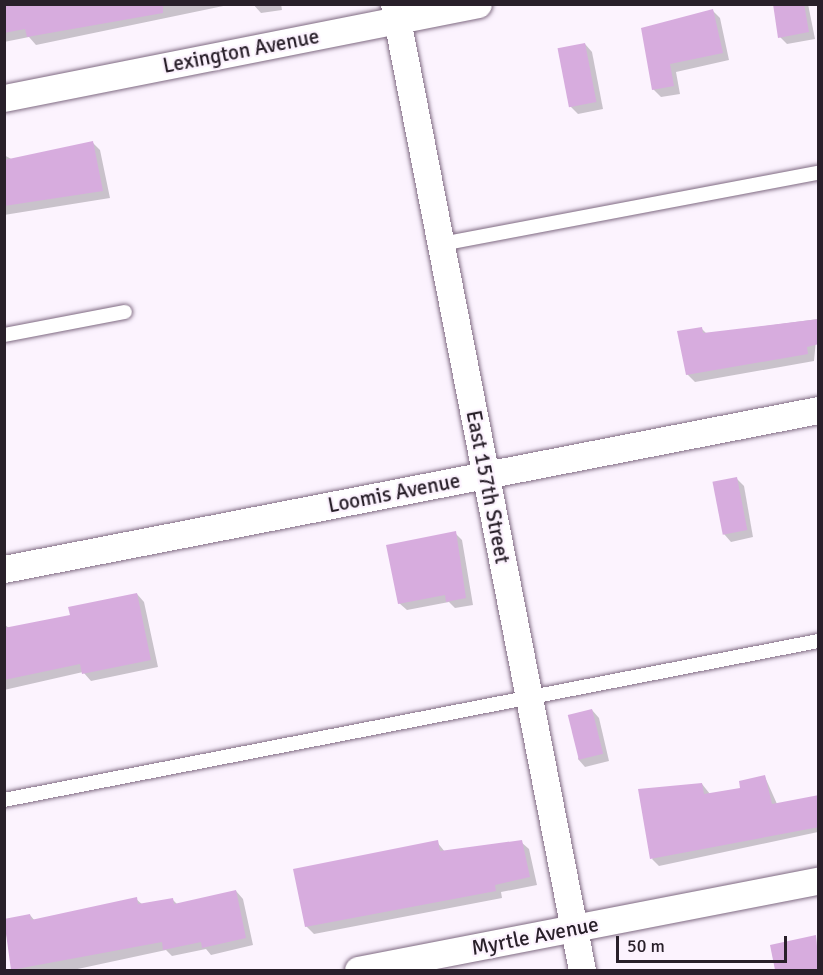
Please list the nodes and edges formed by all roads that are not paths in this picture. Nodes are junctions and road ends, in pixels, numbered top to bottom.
1 (477, 4) edge
2 (395, 12) edge
3 (4, 98) edge
4 (819, 173) edge
5 (441, 244) junction
6 (125, 312) dead end
7 (4, 335) edge
8 (819, 410) edge
9 (485, 475) junction
10 (4, 569) edge
11 (819, 641) edge
12 (528, 698) junction
13 (4, 800) edge
14 (819, 881) edge
15 (573, 928) junction
16 (358, 970) edge
17 (582, 970) edge

1 - 2 street, Lexington Avenue
2 - 3 street, Lexington Avenue
2 - 5 street, East 157th Street
4 - 5 lane
5 - 9 street, East 157th Street
6 - 7 lane
8 - 9 street, Loomis Avenue
9 - 10 street, Loomis Avenue
9 - 12 street, East 157th Street
11 - 12 lane
12 - 13 lane
12 - 15 street, East 157th Street
14 - 15 street, Myrtle Avenue
15 - 16 street, Myrtle Avenue
15 - 17 street, East 157th Street

